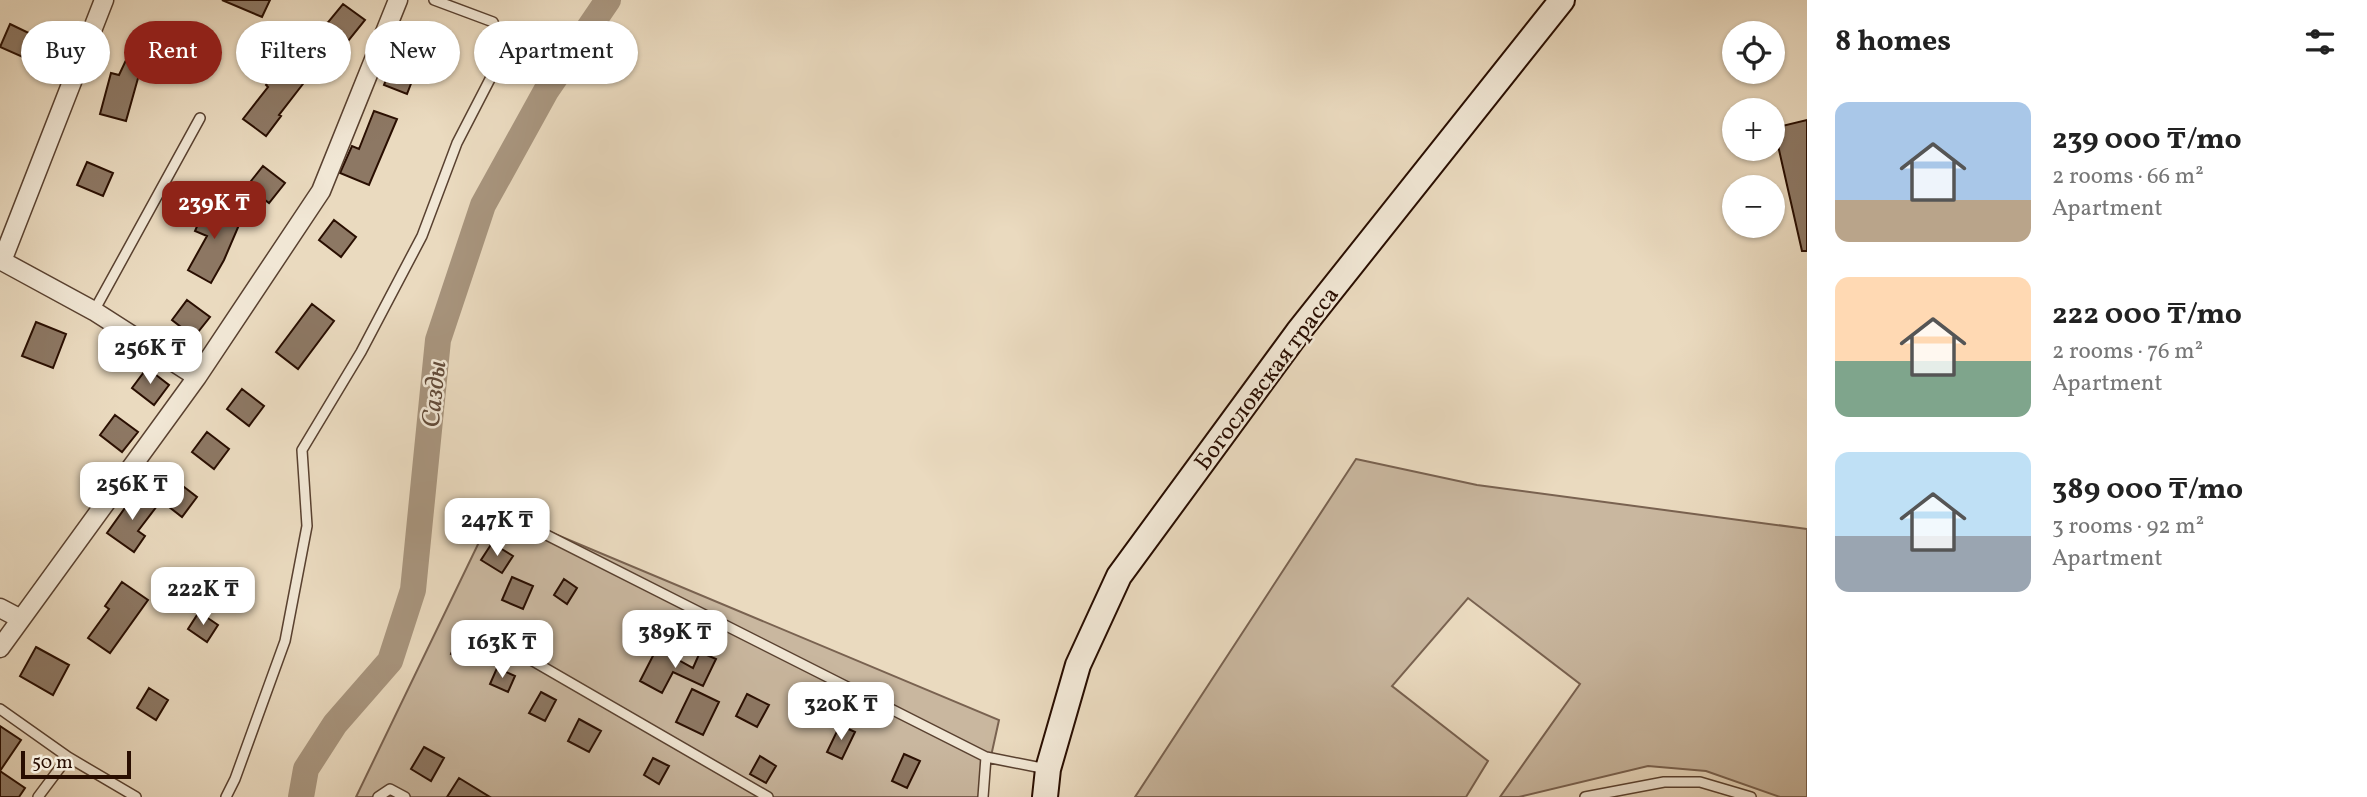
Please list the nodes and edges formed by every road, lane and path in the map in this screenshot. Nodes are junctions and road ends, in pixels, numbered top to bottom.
1 (104, 0) edge
2 (398, 0) edge
3 (433, 0) edge
4 (1562, 0) edge
5 (200, 118) dead end
6 (1, 260) edge
7 (94, 311) junction
8 (197, 377) junction
9 (495, 509) dead end
10 (0, 608) edge
11 (21, 619) junction
12 (493, 638) dead end
13 (0, 648) edge
14 (0, 709) edge
15 (68, 757) junction
16 (986, 757) junction
17 (1048, 769) junction
18 (38, 797) edge
19 (136, 797) edge
20 (224, 797) edge
21 (378, 797) edge
22 (405, 797) edge
23 (768, 797) edge
24 (983, 797) edge
25 (1045, 797) edge
26 (1585, 797) edge
27 (1751, 797) edge

1 - 6 street
2 - 8 street
3 - 20 lane
4 - 17 main road, Богословская трасса
5 - 7 lane
6 - 7 street
7 - 8 street
8 - 11 street
9 - 16 lane
10 - 11 street
11 - 13 street
12 - 23 lane
14 - 15 lane
15 - 18 lane
15 - 19 lane
16 - 17 lane
16 - 24 lane
17 - 25 main road, Богословская трасса
21 - 22 lane
26 - 27 lane

